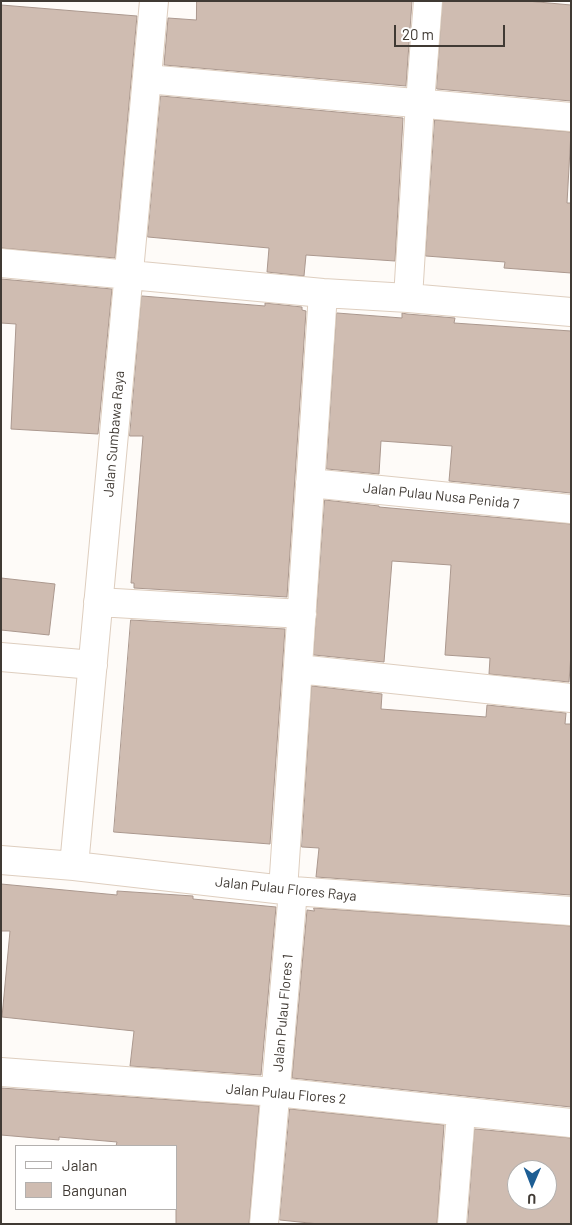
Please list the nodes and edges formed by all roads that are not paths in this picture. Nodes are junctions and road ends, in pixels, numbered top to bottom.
1 (154, 1) edge
2 (428, 1) edge
3 (147, 79) junction
4 (420, 104) junction
5 (571, 117) edge
6 (1, 263) edge
7 (128, 274) junction
8 (324, 293) junction
9 (408, 298) junction
10 (571, 312) edge
11 (310, 483) junction
12 (571, 509) edge
13 (98, 602) junction
14 (302, 614) junction
15 (1, 657) edge
16 (93, 665) junction
17 (298, 669) junction
18 (571, 698) edge
19 (1, 860) edge
20 (74, 866) junction
21 (288, 891) junction
22 (571, 911) edge
23 (1, 1072) edge
24 (276, 1092) junction
25 (461, 1113) junction
26 (571, 1123) edge
27 (264, 1224) edge
28 (452, 1224) edge

1 - 3 street, Jalan Sumbawa Raya
2 - 4 street
3 - 4 street
3 - 7 street, Jalan Sumbawa Raya
4 - 5 street
4 - 9 street
6 - 7 street
7 - 8 street
7 - 13 street, Jalan Sumbawa Raya
8 - 9 street
8 - 11 street, Jalan Pulau Flores 1
9 - 10 street
11 - 12 street, Jalan Pulau Nusa Penida 7
11 - 14 street, Jalan Pulau Flores 1
13 - 14 street
13 - 16 street, Jalan Sumbawa Raya
14 - 17 street, Jalan Pulau Flores 1
15 - 16 street
16 - 20 street, Jalan Sumbawa Raya
17 - 18 street
17 - 21 street, Jalan Pulau Flores 1
19 - 20 street, Jalan Pulau Flores Raya
20 - 21 street, Jalan Pulau Flores Raya
21 - 22 street, Jalan Pulau Flores Raya
21 - 24 street, Jalan Pulau Flores 1
23 - 24 street, Jalan Pulau Flores 2
24 - 25 street, Jalan Pulau Flores 2
24 - 27 street, Jalan Pulau Flores 1
25 - 26 street, Jalan Pulau Flores 2
25 - 28 street

